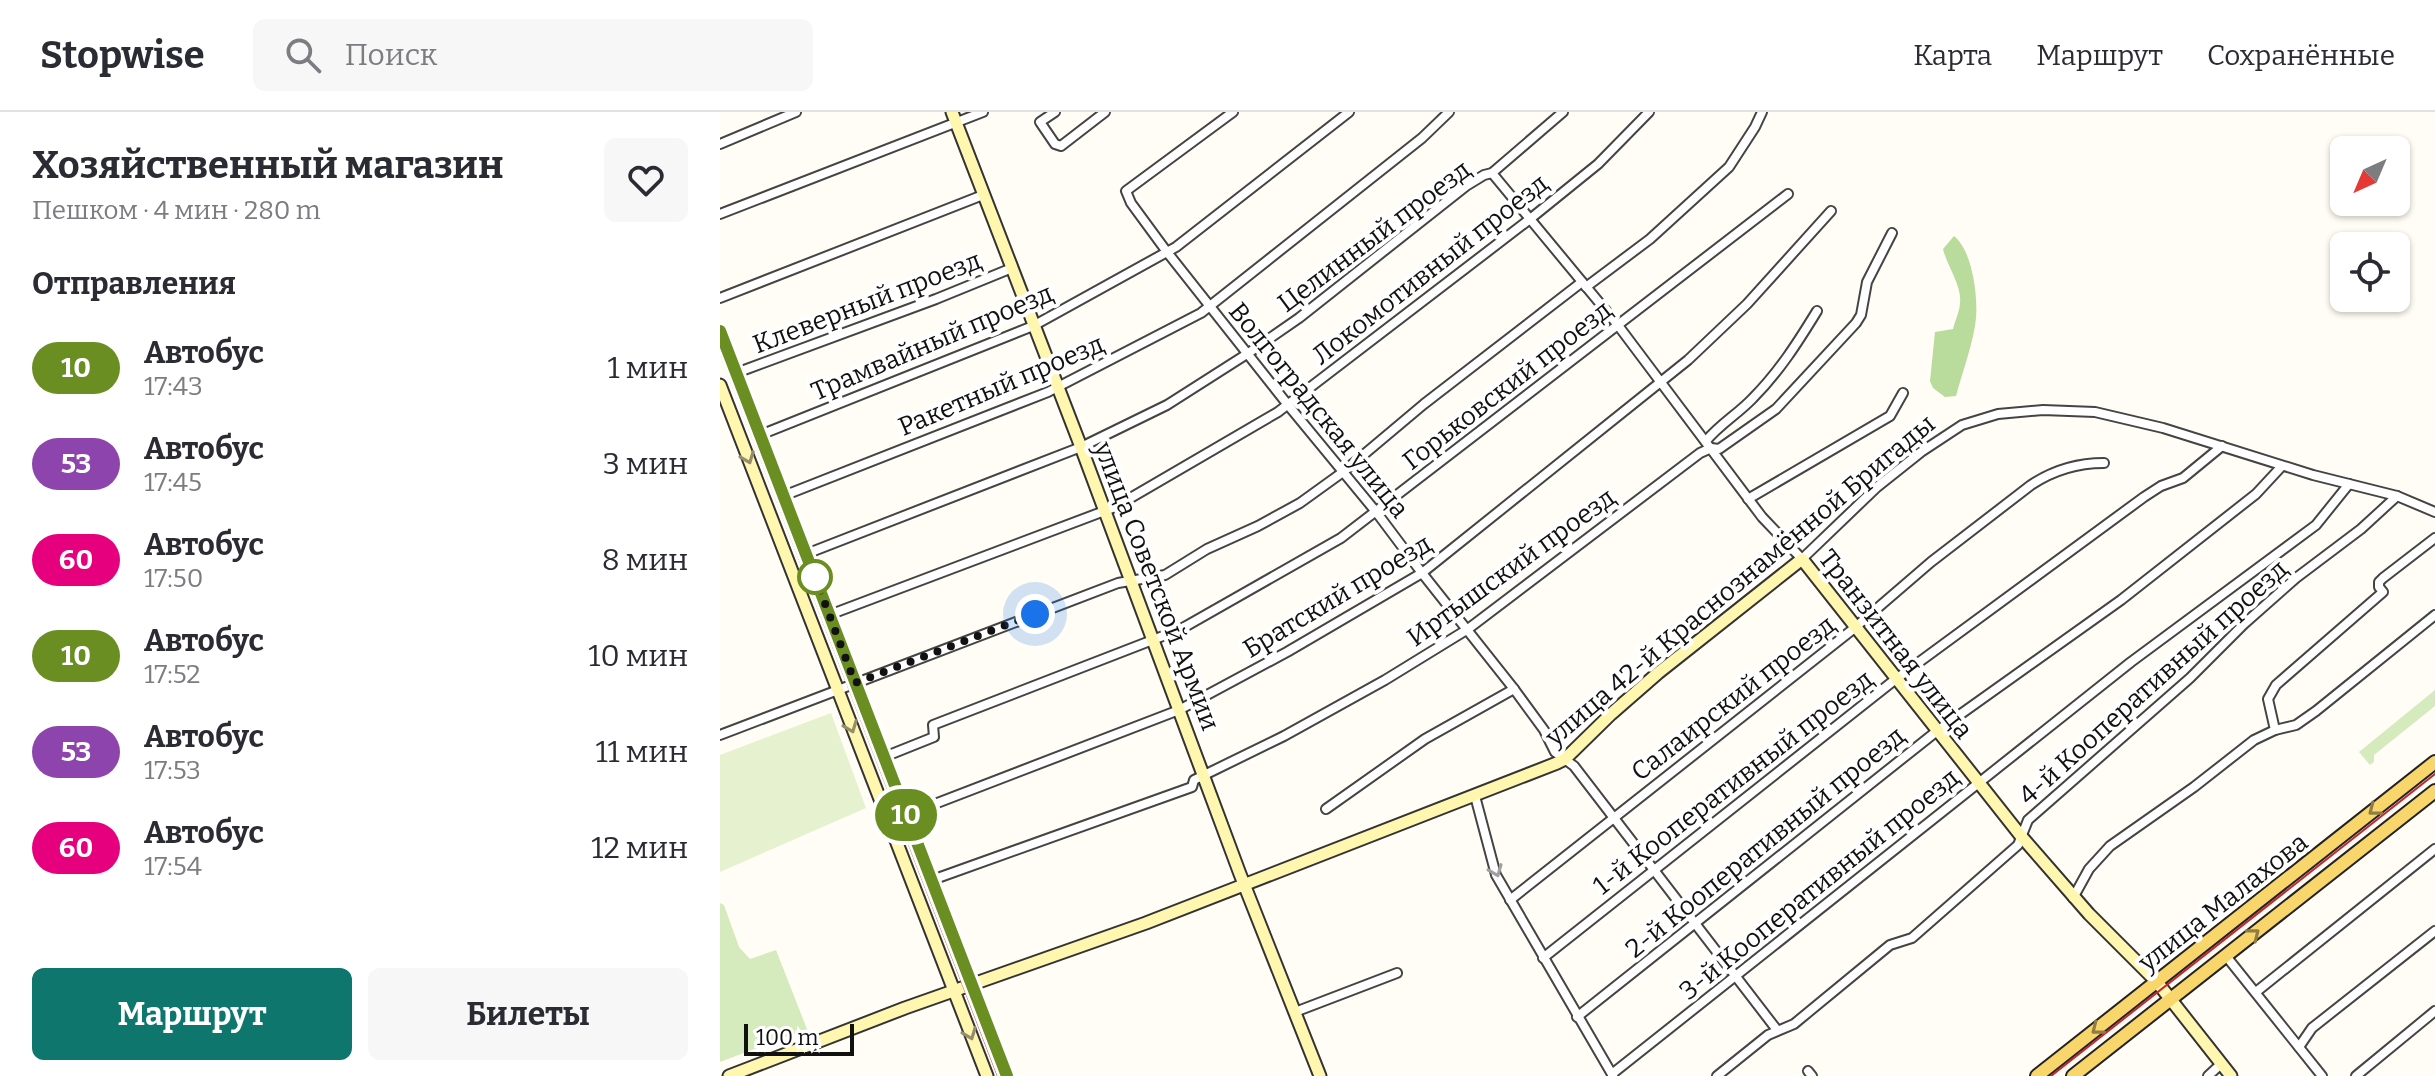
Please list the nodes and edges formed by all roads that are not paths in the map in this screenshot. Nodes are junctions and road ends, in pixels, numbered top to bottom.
1 (796, 112) edge
2 (983, 112) edge
3 (1055, 112) edge
4 (1105, 112) edge
5 (1233, 112) edge
6 (1349, 112) edge
7 (1449, 112) edge
8 (1563, 112) edge
9 (1649, 112) edge
10 (1762, 112) edge
11 (954, 117) edge
12 (720, 144) edge
13 (1492, 173) junction
14 (1788, 194) dead end
15 (983, 195) junction
16 (1831, 211) dead end
17 (720, 214) edge
18 (1530, 219) junction
19 (1892, 233) dead end
20 (1167, 252) junction
21 (1012, 268) junction
22 (1584, 284) junction
23 (720, 298) edge
24 (1209, 305) junction
25 (1817, 311) dead end
26 (1617, 324) junction
27 (1033, 326) junction
28 (720, 331) edge
29 (1247, 354) junction
30 (736, 373) junction
31 (1662, 383) junction
32 (720, 385) edge
33 (1058, 388) junction
34 (1903, 393) dead end
35 (1288, 405) junction
36 (760, 435) junction
37 (1709, 444) junction
38 (2222, 446) junction
39 (1081, 447) junction
40 (2104, 463) dead end
41 (2282, 466) junction
42 (1343, 472) junction
43 (2349, 484) junction
44 (783, 496) junction
45 (2397, 496) junction
46 (1748, 499) junction
47 (1105, 511) junction
48 (2435, 512) edge
49 (1377, 513) junction
50 (2435, 538) edge
51 (806, 554) junction
52 (1802, 559) junction
53 (1422, 573) junction
54 (1130, 580) junction
55 (829, 615) junction
56 (2435, 615) edge
57 (1854, 626) junction
58 (1468, 629) junction
59 (1154, 641) junction
60 (1896, 679) junction
61 (855, 683) junction
62 (1514, 689) junction
63 (837, 690) junction
64 (1179, 710) junction
65 (2275, 730) junction
66 (1937, 731) junction
67 (720, 735) edge
68 (884, 757) junction
69 (1565, 759) junction
70 (2435, 762) edge
71 (1205, 776) junction
72 (1977, 783) junction
73 (2435, 791) edge
74 (1475, 796) junction
75 (1326, 809) dead end
76 (906, 815) junction
77 (1614, 818) junction
78 (2021, 836) junction
79 (2435, 849) edge
80 (1653, 870) junction
81 (932, 880) junction
82 (2286, 880) junction
83 (1245, 885) junction
84 (2300, 897) junction
85 (2073, 898) junction
86 (1510, 900) junction
87 (1695, 922) junction
88 (2435, 931) edge
89 (2226, 956) junction
90 (1543, 958) junction
91 (1397, 973) dead end
92 (1735, 975) junction
93 (2157, 982) junction
94 (972, 984) junction
95 (954, 991) junction
96 (2256, 992) junction
97 (2171, 999) junction
98 (2435, 1011) edge
99 (1295, 1012) junction
100 (1577, 1017) junction
101 (1777, 1030) junction
102 (2299, 1047) junction
103 (2221, 1064) junction
104 (1612, 1075) edge
105 (729, 1076) edge
106 (987, 1076) edge
107 (1007, 1076) edge
108 (1320, 1076) edge
109 (1717, 1076) edge
110 (2037, 1076) edge
111 (2073, 1076) edge
112 (2208, 1076) edge
113 (2231, 1076) edge
114 (2322, 1076) edge
115 (2356, 1076) edge

1 - 12 street
2 - 11 street
3 - 4 street
5 - 20 street, Волгоградская улица
6 - 20 street, Трамвайный проезд
7 - 24 street, Ракетный проезд
8 - 13 street, Целинный проезд
9 - 18 street, Локомотивный проезд
10 - 22 street
11 - 15 street, улица Советской Армии
11 - 17 street
13 - 18 street, Транзитная улица
13 - 29 street, Целинный проезд
14 - 26 street, Горьковский проезд
15 - 21 street, улица Советской Армии
15 - 23 street
16 - 31 street, Братский проезд
18 - 22 street, Транзитная улица
18 - 35 street, Локомотивный проезд
19 - 37 street, Иртышский проезд
20 - 24 street, Волгоградская улица
20 - 27 street, Трамвайный проезд
21 - 27 street, улица Советской Армии
21 - 30 street, Клеверный проезд
22 - 26 street, Транзитная улица
22 - 42 street
24 - 29 street, Волгоградская улица
24 - 33 street, Ракетный проезд
25 - 37 street, Иртышский проезд
26 - 31 street, Транзитная улица
26 - 49 street, Горьковский проезд
27 - 33 street, улица Советской Армии
27 - 36 street, Трамвайный проезд
28 - 30 street
29 - 35 street, Волгоградская улица
29 - 39 street, Целинный проезд
30 - 36 street
31 - 37 street, Транзитная улица
31 - 53 street, Братский проезд
32 -> 63 street
33 - 39 street, улица Советской Армии
33 - 44 street, Ракетный проезд
34 - 46 street
35 - 42 street, Волгоградская улица
35 - 47 street, Локомотивный проезд
36 - 44 street
37 - 46 street, Транзитная улица
37 - 58 street, Иртышский проезд
38 - 41 street, улица 42-й Краснознамённой Бригады
38 - 52 street, улица 42-й Краснознамённой Бригады
38 - 60 street, 1-й Кооперативный проезд
39 - 47 street, улица Советской Армии
39 - 51 street, Целинный проезд
40 - 57 street, Салаирский проезд
41 - 43 street, улица 42-й Краснознамённой Бригады
41 - 66 street, 2-й Кооперативный проезд
42 - 49 street, Волгоградская улица
42 - 54 street
43 - 45 street, улица 42-й Краснознамённой Бригады
43 - 72 street, 3-й Кооперативный проезд
44 - 51 street
45 - 48 street, улица 42-й Краснознамённой Бригады
45 - 78 street, 4-й Кооперативный проезд
46 - 52 street, Транзитная улица
47 - 54 street, улица Советской Армии
47 - 55 street, Локомотивный проезд
49 - 53 street, Волгоградская улица
49 - 59 street, Горьковский проезд
50 - 65 street
51 - 55 street
52 - 57 street, Транзитная улица
52 - 69 street, улица 42-й Краснознамённой Бригады
53 - 58 street, Волгоградская улица
53 - 64 street, Братский проезд
54 - 59 street, улица Советской Армии
54 - 61 street
55 - 61 street
56 - 65 street
57 - 60 street, Транзитная улица
57 - 77 street, Салаирский проезд
58 - 62 street, Волгоградская улица
58 - 71 street, Иртышский проезд
59 - 64 street, улица Советской Армии
59 - 68 street, Горьковский проезд
60 - 66 street, Транзитная улица
60 - 80 street, 1-й Кооперативный проезд
61 - 63 street
61 - 68 street
62 - 69 street, Волгоградская улица
62 - 75 street
63 - 67 street
63 -> 95 street
64 - 71 street, улица Советской Армии
64 - 76 street, Братский проезд
65 - 85 street
66 - 72 street, Транзитная улица
66 - 87 street, 2-й Кооперативный проезд
68 - 76 street
69 - 74 street, улица 42-й Краснознамённой Бригады
69 - 77 street, Волгоградская улица
70 -> 82 main road, улица Малахова
71 - 81 street, Иртышский проезд
71 - 83 street, улица Советской Армии
72 - 78 street, Транзитная улица
72 - 92 street, 3-й Кооперативный проезд
73 - 84 main road, улица Малахова
74 - 83 street, улица 42-й Краснознамённой Бригады
74 -> 86 street
76 - 81 street
77 - 80 street, Волгоградская улица
77 - 86 street, Салаирский проезд
78 - 85 street, Транзитная улица
78 - 101 street, 4-й Кооперативный проезд
79 - 96 street
80 - 87 street, Волгоградская улица
80 - 90 street, 1-й Кооперативный проезд
81 - 94 street
82 - 84 main road
82 - 93 main road, улица Малахова
83 - 94 street, улица 42-й Краснознамённой Бригады
83 - 99 street, улица Советской Армии
89 -> 84 main road, улица Малахова
85 - 93 street, Транзитная улица
86 - 90 street
87 - 92 street, Волгоградская улица
87 - 100 street, 2-й Кооперативный проезд
88 - 102 street
89 - 96 street
89 - 97 main road, улица Малахова
90 - 100 street
91 - 99 street
92 - 101 street, Волгоградская улица
92 - 104 street, 3-й Кооперативный проезд
93 - 97 street, Транзитная улица
93 -> 110 main road, улица Малахова
94 - 95 street, улица 42-й Краснознамённой Бригады
94 - 107 street
95 - 105 street, улица 42-й Краснознамённой Бригады
95 -> 106 street
96 - 102 street
97 - 103 street, Транзитная улица
97 - 111 main road, улица Малахова
98 - 115 street
99 - 108 street, улица Советской Армии
100 - 104 street
101 - 109 street, 4-й Кооперативный проезд
102 - 114 street
103 - 112 street
103 - 113 street, Транзитная улица

